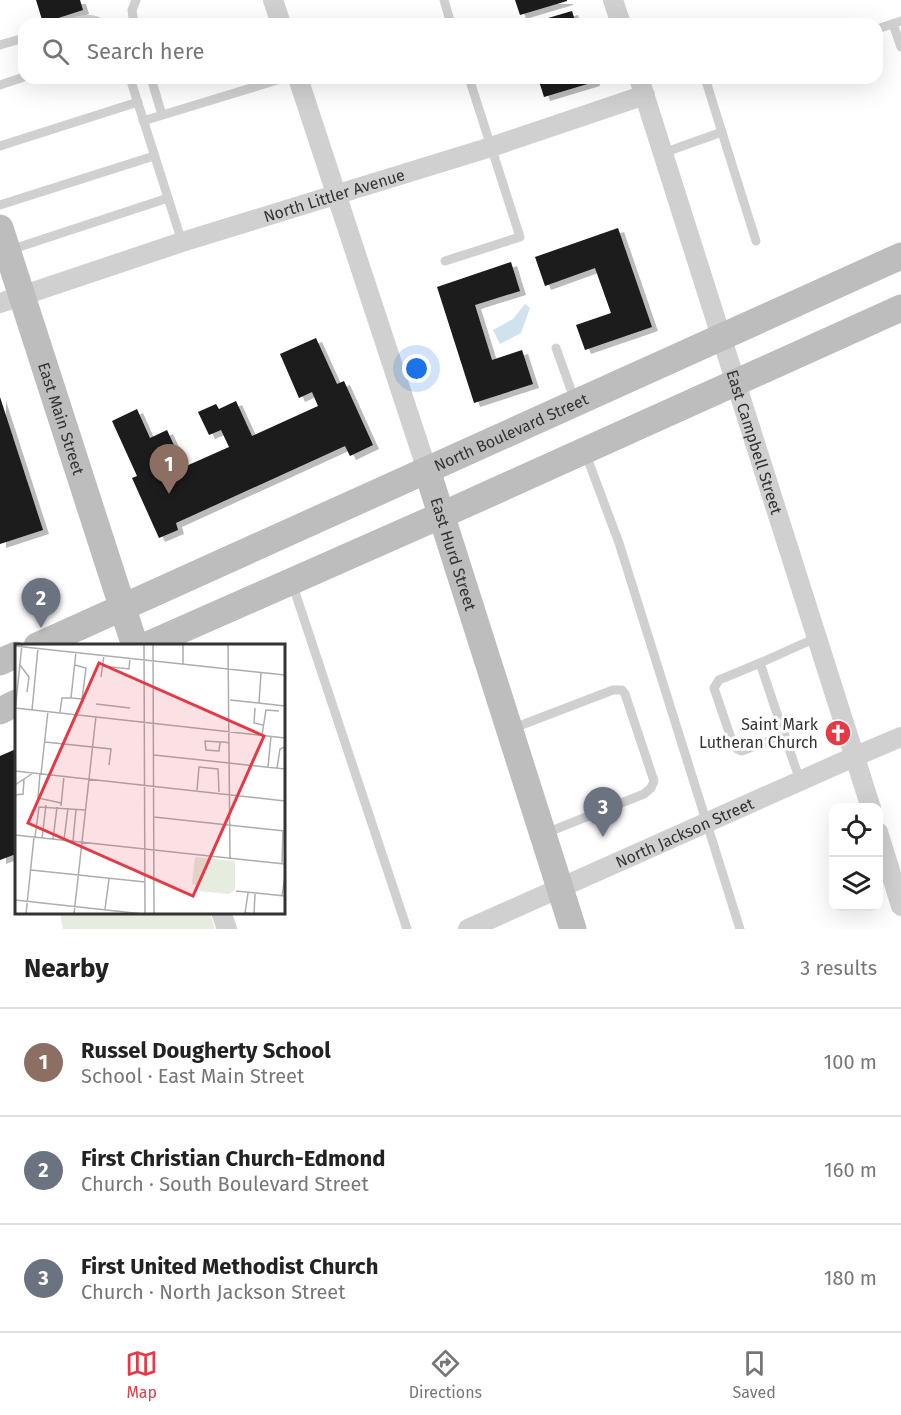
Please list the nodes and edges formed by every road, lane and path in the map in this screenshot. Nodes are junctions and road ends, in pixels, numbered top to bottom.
1 (136, 0) edge
2 (273, 0) edge
3 (444, 0) edge
4 (614, 0) edge
5 (133, 18) edge
6 (279, 18) edge
7 (450, 18) edge
8 (619, 18) edge
9 (897, 23) edge
10 (18, 40) edge
11 (0, 45) edge
12 (901, 47) edge
13 (18, 79) edge
14 (132, 84) edge
15 (153, 84) edge
16 (264, 84) edge
17 (300, 84) edge
18 (471, 84) edge
19 (707, 84) edge
20 (0, 85) edge
21 (642, 86) edge
22 (138, 102) junction
23 (162, 115) junction
24 (143, 121) junction
25 (722, 132) junction
26 (0, 146) edge
27 (491, 147) junction
28 (663, 153) junction
29 (154, 156) junction
30 (336, 196) junction
31 (168, 198) junction
32 (0, 205) edge
33 (4, 239) edge
34 (756, 241) dead end
35 (182, 242) junction
36 (901, 256) edge
37 (445, 261) dead end
38 (11, 299) edge
39 (901, 308) edge
40 (723, 337) junction
41 (556, 348) dead end
42 (736, 381) junction
43 (576, 403) junction
44 (584, 450) junction
45 (427, 470) junction
46 (442, 515) junction
47 (291, 581) junction
48 (122, 607) junction
49 (818, 637) junction
50 (39, 644) edge
51 (135, 644) edge
52 (147, 644) edge
53 (15, 655) edge
54 (0, 662) edge
55 (760, 663) junction
56 (15, 704) edge
57 (0, 711) edge
58 (510, 729) junction
59 (785, 735) junction
60 (901, 737) edge
61 (856, 756) junction
62 (800, 780) junction
63 (870, 803) edge
64 (706, 822) junction
65 (544, 834) junction
66 (883, 845) edge
67 (561, 888) junction
68 (901, 906) edge
69 (222, 914) edge
70 (227, 929) edge
71 (407, 929) edge
72 (468, 929) edge
73 (573, 929) edge
74 (740, 929) edge

1 - 5 lane
2 - 6 street
3 - 7 lane
4 - 8 street
9 - 12 lane
10 - 11 lane
13 - 20 lane
14 - 22 lane
15 - 23 lane
16 - 23 lane
17 - 30 street, East Hurd Street
18 - 27 lane
19 - 25 lane
21 - 27 street, North Littler Avenue
21 - 28 street, East Campbell Street
22 - 24 lane
22 - 26 lane
23 - 24 lane
24 - 29 lane
25 - 28 lane
25 - 34 lane
27 - 30 street, North Littler Avenue
27 - 37 lane
28 - 40 street, East Campbell Street
29 - 31 lane
29 - 32 lane
30 - 35 street, North Littler Avenue
30 - 45 street, East Hurd Street
31 - 33 lane
31 - 35 lane
33 - 38 main road, East Main Street
35 - 38 street, North Littler Avenue
36 - 40 main road, North Boulevard Street
38 - 48 main road, East Main Street
39 - 42 main road
40 - 42 street, East Campbell Street
40 - 43 main road, North Boulevard Street
41 - 43 lane
42 - 44 main road
42 - 49 street, East Campbell Street
43 - 45 main road, North Boulevard Street
44 - 46 main road
44 - 64 lane
45 - 46 main road, East Hurd Street
45 - 48 main road, North Boulevard Street
46 - 47 main road
46 - 58 main road, East Hurd Street
47 - 52 main road
47 - 71 lane
48 - 50 main road, North Boulevard Street
48 - 51 main road, East Main Street
49 - 55 lane
49 - 61 street, East Campbell Street
53 - 54 main road
55 - 59 lane
55 - 59 lane
56 - 57 main road
58 - 65 main road, East Hurd Street
58 - 65 lane
59 - 62 lane
60 - 61 street, North Jackson Street
61 - 62 street, North Jackson Street
61 - 63 street, East Campbell Street
62 - 64 street, North Jackson Street
64 - 67 street, North Jackson Street
64 - 74 lane
65 - 67 main road, East Hurd Street
66 - 68 street
67 - 72 street, North Jackson Street
67 - 73 main road, East Hurd Street
69 - 70 street

